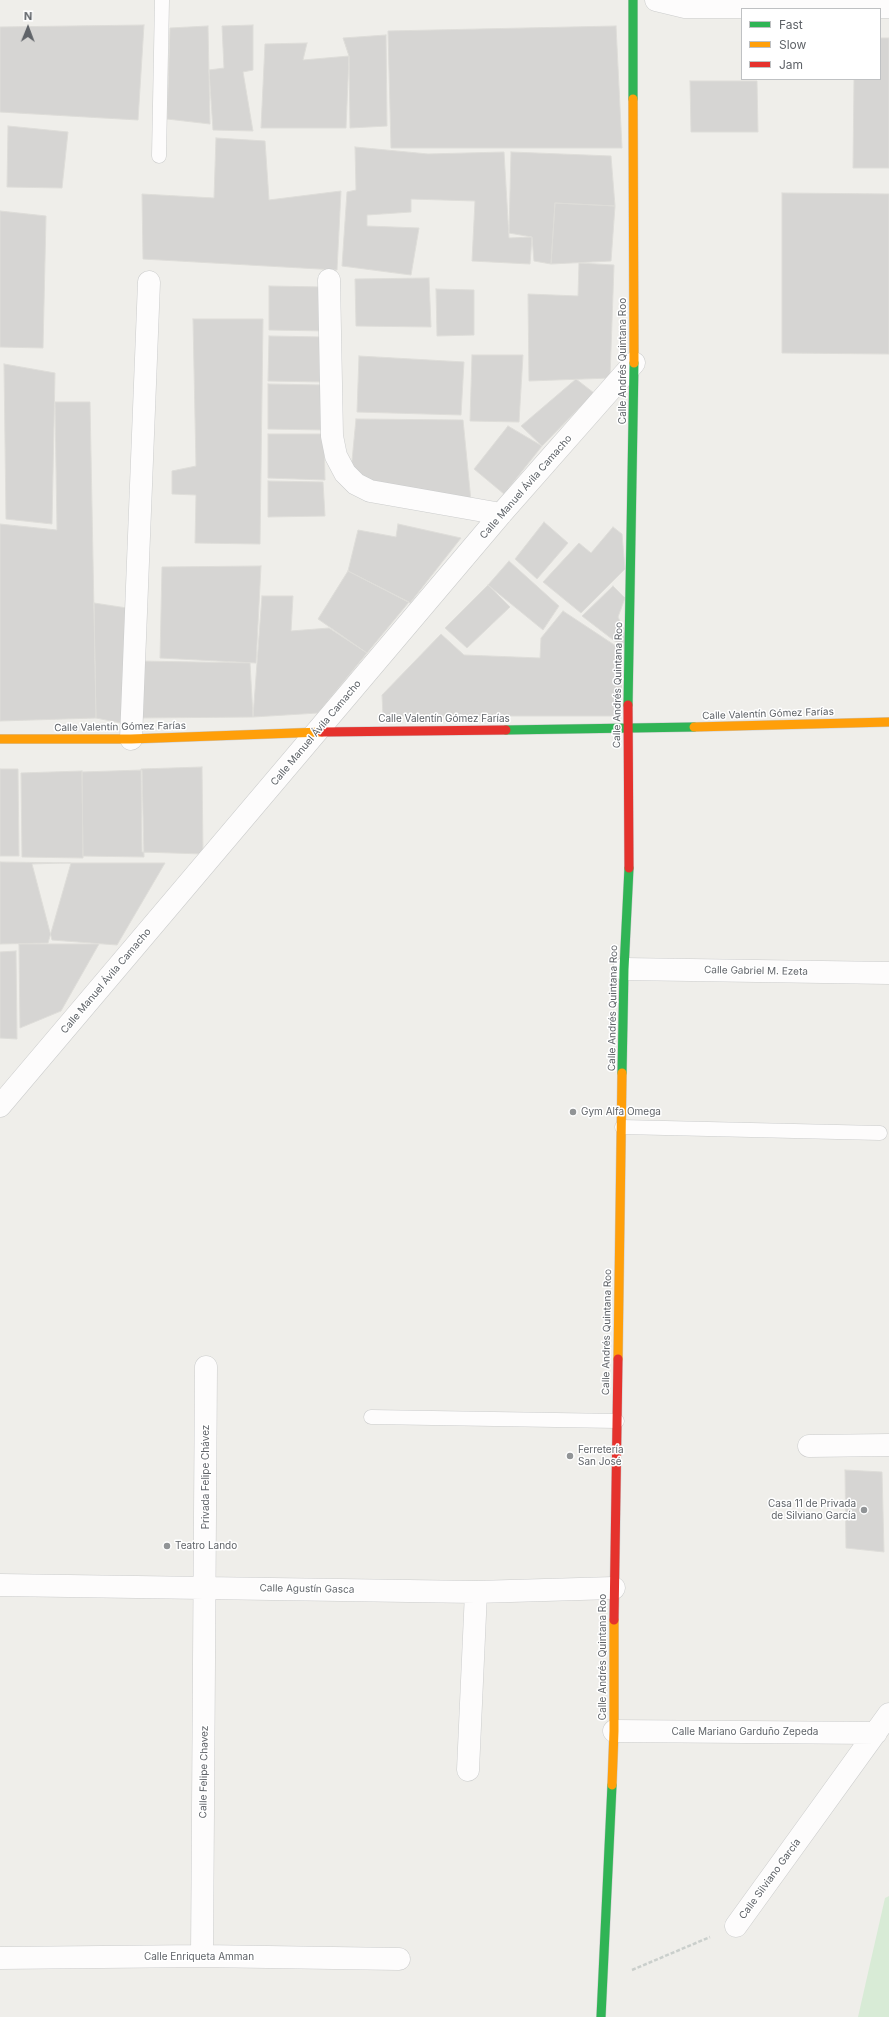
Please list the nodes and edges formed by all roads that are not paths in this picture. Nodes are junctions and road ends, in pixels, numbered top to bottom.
1 (162, 0) edge
2 (633, 0) edge
3 (656, 0) edge
4 (889, 7) edge
5 (159, 156) dead end
6 (329, 280) dead end
7 (149, 282) dead end
8 (634, 363) junction
9 (502, 514) junction
10 (889, 722) edge
11 (628, 729) junction
12 (317, 732) junction
13 (0, 739) edge
14 (131, 739) junction
15 (624, 969) junction
16 (889, 974) edge
17 (0, 1106) edge
18 (622, 1127) junction
19 (880, 1133) dead end
20 (206, 1367) dead end
21 (371, 1417) dead end
22 (617, 1421) junction
23 (889, 1445) edge
24 (809, 1446) dead end
25 (0, 1585) edge
26 (206, 1587) junction
27 (614, 1588) junction
28 (476, 1592) junction
29 (889, 1714) edge
30 (614, 1731) junction
31 (876, 1733) junction
32 (468, 1770) dead end
33 (736, 1926) road end
34 (202, 1956) junction
35 (0, 1958) edge
36 (399, 1959) dead end
37 (601, 2017) edge

1 - 5 lane
2 - 8 street, Calle Andrés Quintana Roo
3 - 4 street
6 - 9 street
7 - 14 street
8 - 9 street, Calle Manuel Ávila Camacho
8 - 11 street, Calle Andrés Quintana Roo
9 - 12 street, Calle Manuel Ávila Camacho
10 - 11 street, Calle Valentín Gómez Farías
11 - 12 street, Calle Valentín Gómez Farías
11 - 15 street, Calle Andrés Quintana Roo
12 - 14 street, Calle Valentín Gómez Farías
12 - 17 street, Calle Manuel Ávila Camacho
13 - 14 street, Calle Valentín Gómez Farías
15 - 16 street, Calle Gabriel M. Ezeta
15 - 18 street, Calle Andrés Quintana Roo
18 - 19 lane
18 - 22 street, Calle Andrés Quintana Roo
20 - 26 street, Privada Felipe Chávez
21 - 22 lane
22 - 27 street, Calle Andrés Quintana Roo
23 - 24 street
25 - 26 street, Calle Agustín Gasca
26 - 28 street, Calle Agustín Gasca
26 - 34 street, Calle Felipe Chavez
27 - 28 street, Calle Agustín Gasca
27 - 30 street, Calle Andrés Quintana Roo
28 - 32 street
29 - 31 street, Calle Silviano García
30 - 31 street, Calle Mariano Garduño Zepeda
30 - 37 street, Calle Andrés Quintana Roo
31 - 33 street, Calle Silviano García
34 - 35 street, Calle Enriqueta Amman
34 - 36 street, Calle Enriqueta Amman

